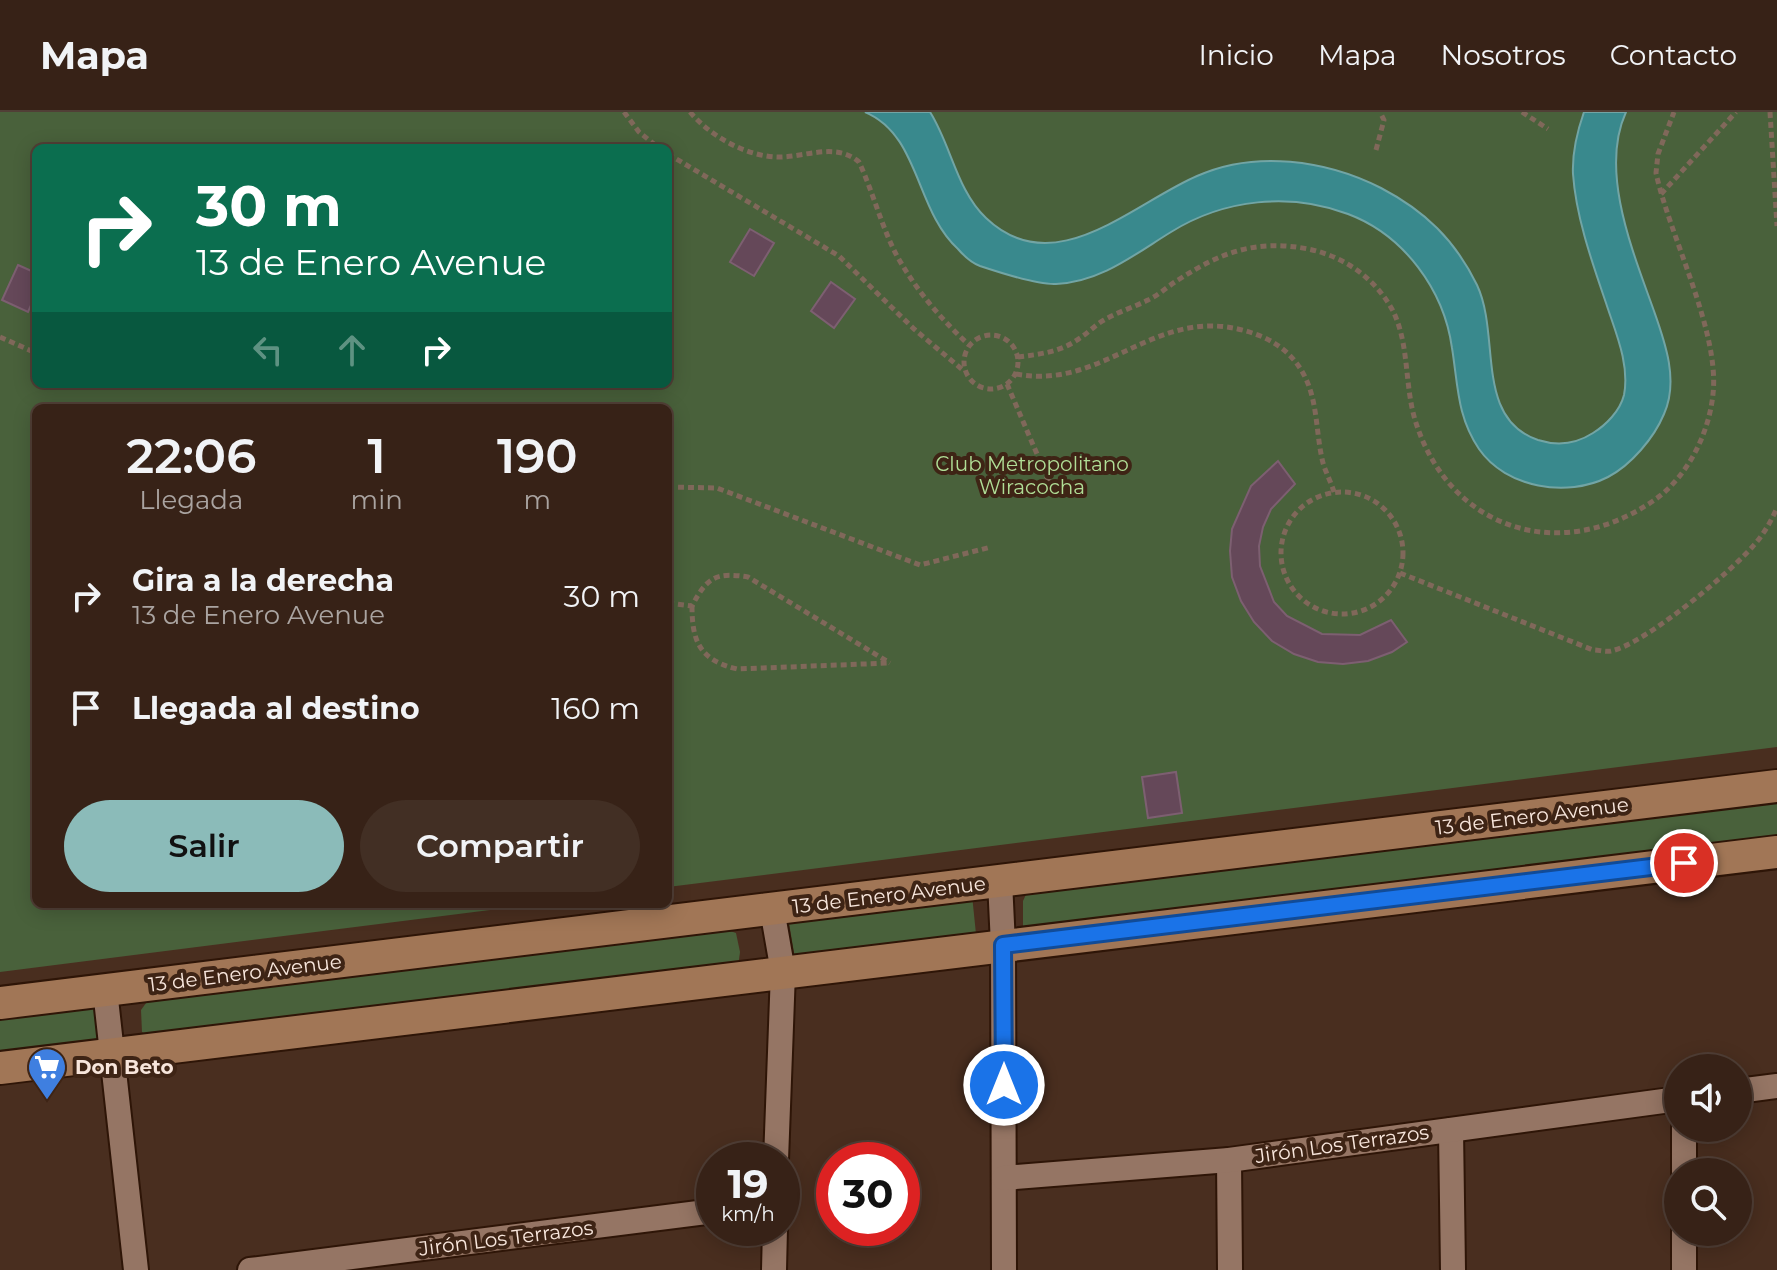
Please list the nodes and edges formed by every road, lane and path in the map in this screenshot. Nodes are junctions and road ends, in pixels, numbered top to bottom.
1 (624, 112) edge
2 (690, 112) edge
3 (1380, 112) edge
4 (1522, 112) edge
5 (1674, 112) edge
6 (1736, 112) edge
7 (1770, 112) edge
8 (1548, 129) dead end
9 (654, 144) edge
10 (1376, 150) dead end
11 (672, 156) edge
12 (1661, 194) junction
13 (1777, 226) edge
14 (0, 337) edge
15 (969, 345) junction
16 (32, 351) edge
17 (1018, 357) junction
18 (964, 371) junction
19 (1016, 374) junction
20 (1007, 384) junction
21 (672, 487) edge
22 (1052, 489) dead end
23 (1334, 492) junction
24 (1777, 508) edge
25 (991, 547) dead end
26 (1400, 573) junction
27 (672, 604) edge
28 (692, 606) junction
29 (1777, 786) edge
30 (1777, 852) edge
31 (1000, 881) junction
32 (772, 909) junction
33 (1003, 945) junction
34 (783, 972) junction
35 (105, 990) junction
36 (0, 1003) edge
37 (110, 1055) junction
38 (0, 1068) edge
39 (1777, 1086) edge
40 (1752, 1089) edge
41 (1664, 1101) edge
42 (1451, 1130) junction
43 (777, 1142) edge
44 (1229, 1160) junction
45 (1004, 1178) junction
46 (696, 1213) edge
47 (775, 1246) edge
48 (1684, 1246) edge
49 (136, 1270) edge
50 (250, 1270) edge
51 (774, 1270) edge
52 (1004, 1270) edge
53 (1230, 1270) edge
54 (1453, 1270) edge
55 (1684, 1270) edge

1 - 9 path
2 - 15 path
3 - 10 path
4 - 8 path
5 - 12 path
6 - 12 path
7 - 13 path
11 - 18 path
12 - 17 path
14 - 16 path
15 - 17 path
15 - 18 path
17 - 19 path
18 - 20 path
19 - 20 path
19 - 23 path
20 - 22 path
21 - 25 path
23 - 26 path
23 - 26 path
24 - 26 path
27 - 28 path
28 - 28 path
29 - 31 main road, 13 de Enero Avenue
30 - 33 main road
31 - 32 main road, 13 de Enero Avenue
31 - 33 street
32 - 34 street
32 - 35 main road, 13 de Enero Avenue
33 - 34 main road
33 - 45 street
34 - 37 main road
34 - 43 street
35 - 36 main road, 13 de Enero Avenue
35 - 37 street
37 - 38 main road
37 - 49 street
39 - 40 street
41 - 42 street, Jirón Los Terrazos
42 - 44 street, Jirón Los Terrazos
42 - 54 street
44 - 45 street, Jirón Los Terrazos
44 - 53 street
45 - 52 street
46 - 50 street, Jirón Los Terrazos
47 - 51 street
48 - 55 street

